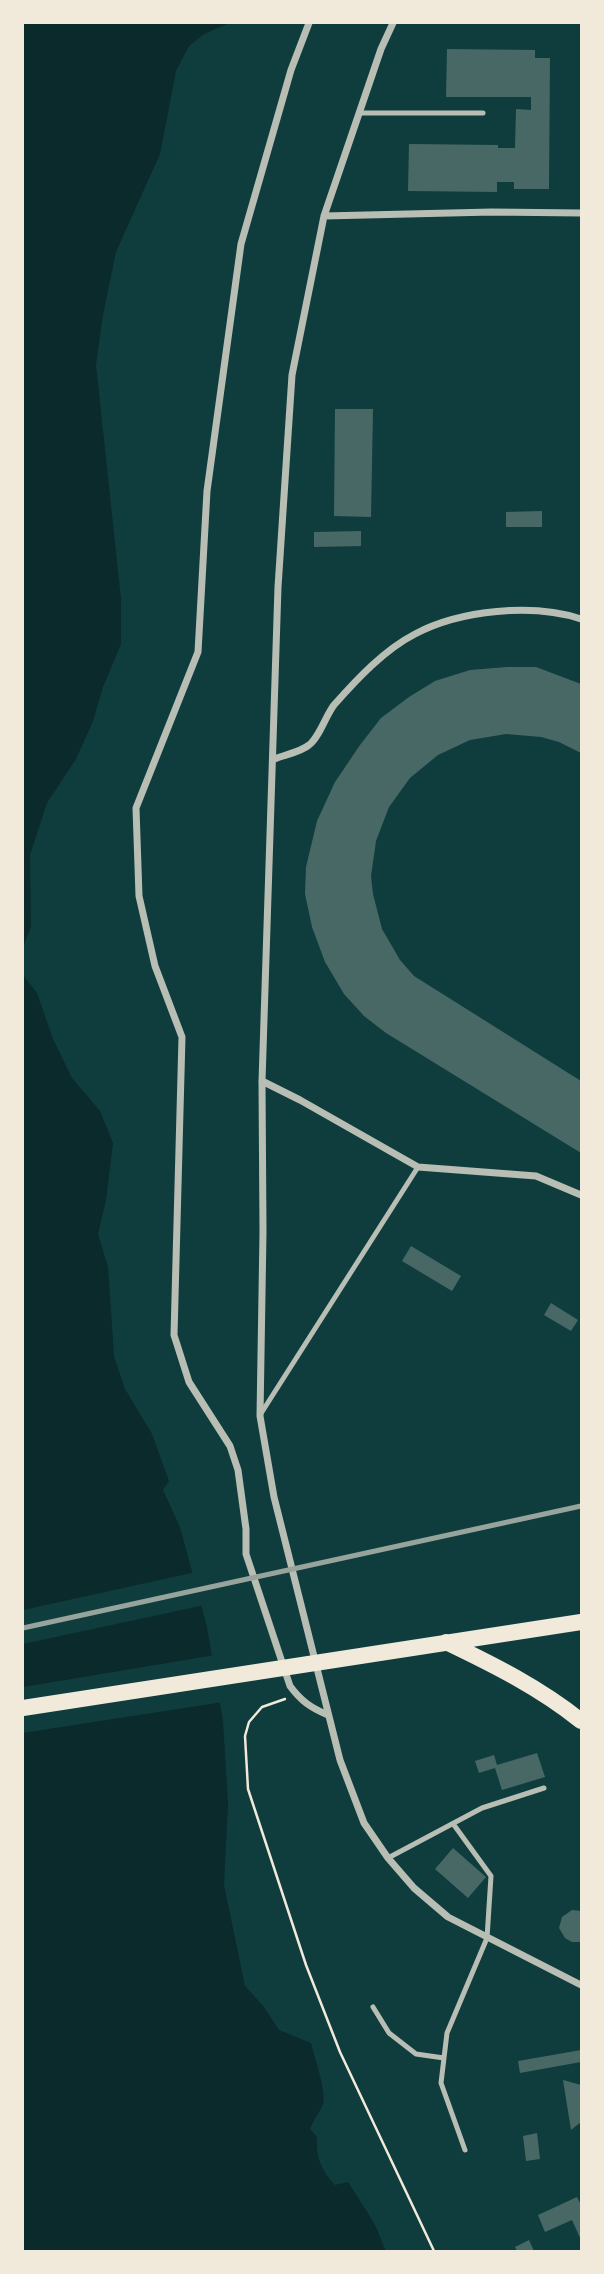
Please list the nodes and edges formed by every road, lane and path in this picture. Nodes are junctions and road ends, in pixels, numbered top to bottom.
1 (309, 23) edge
2 (393, 23) edge
3 (359, 113) junction
4 (483, 113) dead end
5 (581, 213) edge
6 (324, 216) junction
7 (581, 619) edge
8 (274, 759) junction
9 (262, 1081) junction
10 (418, 1167) junction
11 (581, 1195) edge
12 (260, 1416) junction
13 (581, 1622) edge
14 (446, 1643) junction
15 (299, 1698) junction
16 (23, 1708) edge
17 (328, 1715) junction
18 (581, 1721) edge
19 (544, 1788) dead end
20 (454, 1825) junction
21 (388, 1858) junction
22 (487, 1938) junction
23 (581, 1985) edge
24 (373, 2007) dead end
25 (444, 2058) junction
26 (466, 2150) dead end
27 (434, 2251) edge

1 - 15 street
2 - 3 street
3 - 4 lane
3 - 6 street
5 - 6 street
6 - 8 street
7 - 8 street
8 - 9 street
9 - 10 street
9 - 12 street
10 - 11 street
10 - 12 lane
12 - 17 street
13 - 14 main road
14 - 16 main road
14 - 18 main road
15 - 17 street
15 - 27 path
17 - 21 street
19 - 20 lane
20 - 21 lane
20 - 22 lane
21 - 22 street
22 - 23 street
22 - 25 lane
24 - 25 lane
25 - 26 lane

